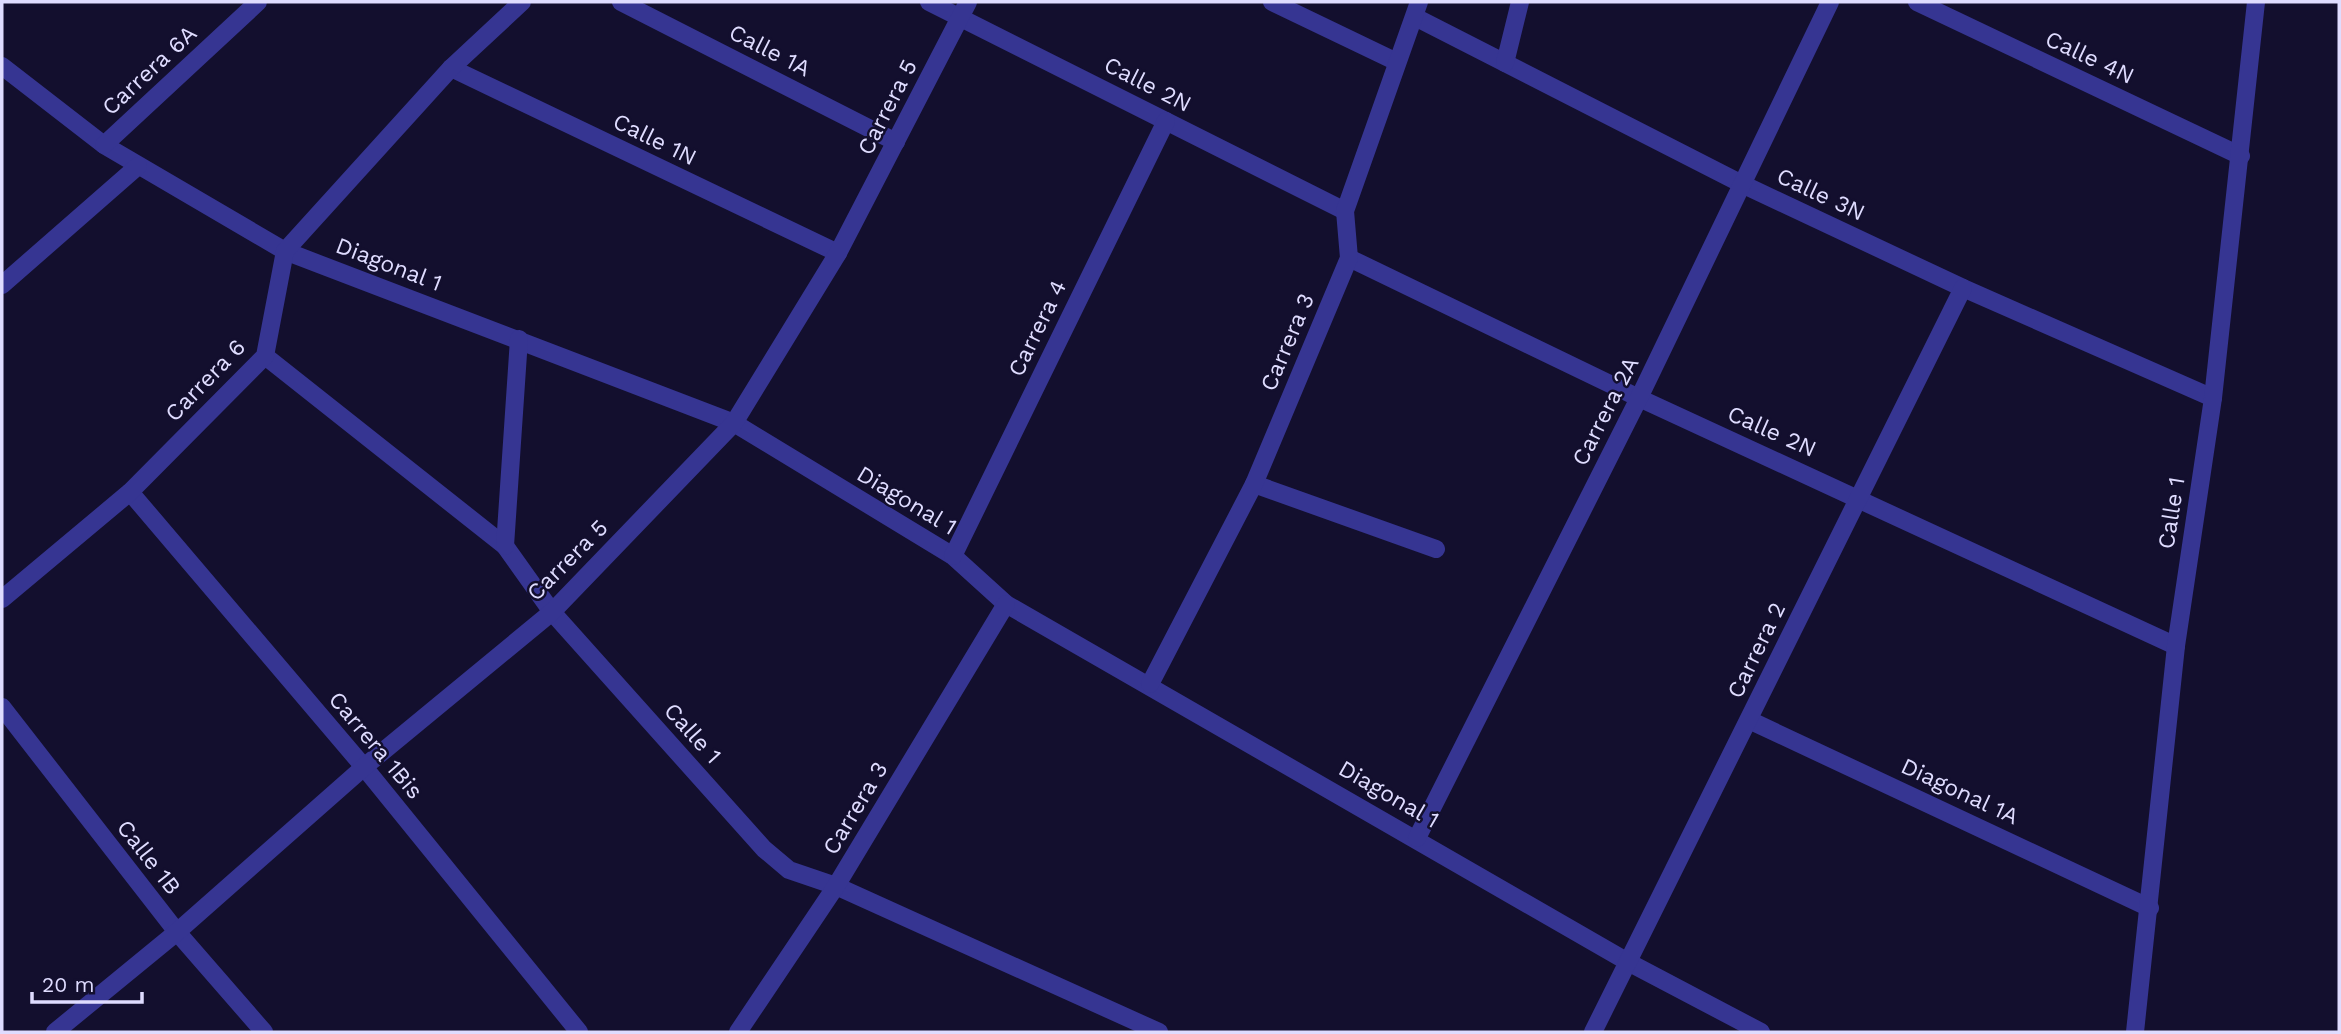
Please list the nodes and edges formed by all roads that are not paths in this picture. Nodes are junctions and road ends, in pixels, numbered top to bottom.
1 (258, 2) edge
2 (522, 2) edge
3 (621, 2) edge
4 (929, 2) edge
5 (1272, 2) edge
6 (1520, 2) edge
7 (1830, 2) edge
8 (1917, 2) edge
9 (2256, 2) edge
10 (965, 9) edge
11 (1417, 10) edge
12 (1397, 62) junction
13 (1505, 63) junction
14 (2, 66) edge
15 (451, 68) junction
16 (1166, 121) junction
17 (896, 142) junction
18 (104, 145) junction
19 (2241, 156) junction
20 (138, 166) junction
21 (1744, 185) junction
22 (1345, 211) junction
23 (285, 251) junction
24 (838, 253) junction
25 (1349, 258) junction
26 (2, 285) edge
27 (1964, 288) junction
28 (519, 339) junction
29 (265, 356) junction
30 (1639, 398) junction
31 (2213, 398) junction
32 (734, 423) junction
33 (1254, 484) junction
34 (130, 492) junction
35 (1859, 497) junction
36 (505, 546) junction
37 (1436, 549) dead end
38 (953, 556) junction
39 (2, 599) edge
40 (1006, 604) junction
41 (552, 612) junction
42 (2176, 646) junction
43 (1150, 684) junction
44 (2, 708) edge
45 (1749, 720) junction
46 (364, 768) junction
47 (1418, 838) junction
48 (836, 886) junction
49 (2150, 908) junction
50 (177, 932) junction
51 (1628, 962) junction
52 (55, 1032) edge
53 (264, 1032) edge
54 (579, 1032) edge
55 (738, 1032) edge
56 (1159, 1032) edge
57 (1592, 1032) edge
58 (1761, 1032) edge
59 (2135, 1032) edge

1 - 18 street, Carrera 6A
2 - 15 street
3 - 17 street, Calle 1A
4 - 10 street, Calle 2N
5 - 12 street
6 - 13 street
7 - 21 street, Carrera 2A
8 - 19 street, Calle 4N
9 - 19 street, Calle 1
10 - 16 street, Calle 2N
10 - 17 street, Carrera 5
11 - 12 street, Carrera 3
11 - 13 street, Calle 3N
12 - 22 street, Carrera 3
13 - 21 street, Calle 3N
14 - 18 street, Diagonal 1
15 - 23 street
15 - 24 street, Calle 1N
16 - 22 street, Calle 2N
16 - 38 street, Carrera 4
17 - 24 street, Carrera 5
18 - 20 street, Diagonal 1
19 - 31 street, Calle 1
20 - 23 street, Diagonal 1
20 - 26 street
21 - 27 street, Calle 3N
21 - 30 street, Carrera 2A
22 - 25 street, Carrera 3
23 - 28 street, Diagonal 1
23 - 29 street, Carrera 6
24 - 32 street, Carrera 5
25 - 30 street, Calle 2N
25 - 33 street, Carrera 3
27 - 31 street, Calle 3N
27 - 35 street, Carrera 2
28 - 32 street, Diagonal 1
28 - 36 street
29 - 34 street, Carrera 6
29 - 36 street, Calle 1
30 - 35 street, Calle 2N
30 - 47 street, Carrera 2A
31 - 42 street, Calle 1
32 - 38 street, Diagonal 1
32 - 41 street, Carrera 5
33 - 37 street
33 - 43 street, Carrera 3
34 - 39 street, Carrera 6
34 - 46 street, Carrera 1Bis
35 - 42 street, Calle 2N
35 - 45 street, Carrera 2
36 - 41 street, Calle 1
38 - 40 street, Diagonal 1
40 - 43 street, Diagonal 1
40 - 48 street, Carrera 3
41 - 46 street, Carrera 5
41 - 48 street, Calle 1
42 - 49 street, Calle 1
43 - 47 street, Diagonal 1
44 - 50 street, Calle 1B
45 - 49 street, Diagonal 1A
45 - 51 street, Carrera 2
46 - 50 street, Carrera 5
46 - 54 street, Carrera 1Bis
47 - 51 street, Diagonal 1
48 - 55 street, Carrera 3
48 - 56 street, Calle 1
49 - 59 street, Calle 1
50 - 52 street, Carrera 5
50 - 53 street, Calle 1B
51 - 57 street, Carrera 2
51 - 58 street, Diagonal 1

